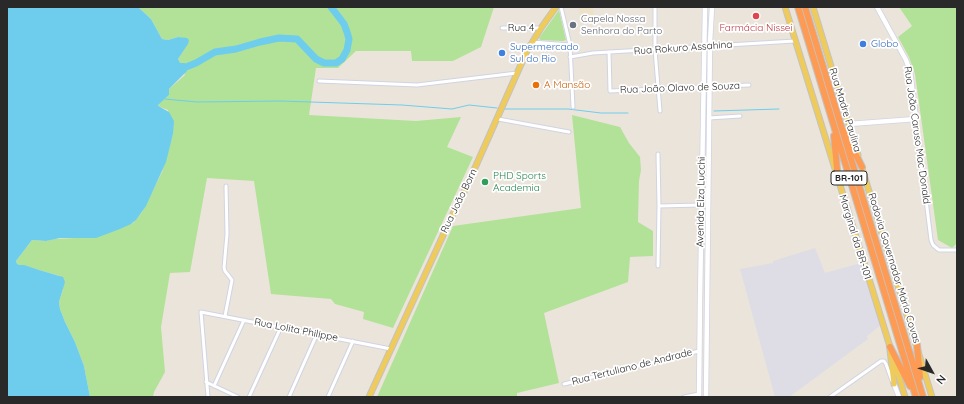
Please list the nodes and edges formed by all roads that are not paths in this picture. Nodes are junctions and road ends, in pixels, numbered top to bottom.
1 (561, 7) edge
2 (654, 7) edge
3 (705, 7) edge
4 (712, 7) edge
5 (785, 7) edge
6 (798, 7) edge
7 (804, 7) edge
8 (813, 7) edge
9 (877, 7) edge
10 (555, 8) edge
11 (502, 28) dead end
12 (540, 28) junction
13 (796, 41) junction
14 (532, 42) junction
15 (570, 45) junction
16 (710, 46) junction
17 (703, 47) junction
18 (655, 50) junction
19 (609, 52) junction
20 (570, 57) junction
21 (517, 73) junction
22 (319, 81) dead end
23 (749, 85) dead end
24 (710, 87) junction
25 (703, 88) junction
26 (658, 89) junction
27 (573, 107) dead end
28 (660, 111) dead end
29 (836, 114) junction
30 (740, 116) dead end
31 (709, 118) junction
32 (498, 119) junction
33 (916, 119) junction
34 (833, 123) junction
35 (849, 124) junction
36 (568, 132) dead end
37 (658, 154) dead end
38 (862, 167) junction
39 (838, 180) junction
40 (226, 186) dead end
41 (701, 205) junction
42 (659, 206) junction
43 (957, 250) edge
44 (658, 266) dead end
45 (700, 296) junction
46 (707, 296) junction
47 (225, 316) junction
48 (244, 320) junction
49 (281, 327) junction
50 (317, 334) junction
51 (353, 342) junction
52 (917, 345) junction
53 (890, 346) junction
54 (391, 349) junction
55 (699, 350) junction
56 (206, 382) junction
57 (564, 384) dead end
58 (894, 384) junction
59 (214, 386) junction
60 (921, 390) junction
61 (699, 395) edge
62 (208, 397) edge
63 (238, 397) edge
64 (250, 397) edge
65 (289, 397) edge
66 (328, 397) edge
67 (369, 397) edge
68 (684, 397) edge
69 (706, 397) edge
70 (830, 397) edge
71 (899, 397) edge
72 (905, 397) edge
73 (916, 397) edge
74 (923, 397) edge
75 (932, 397) edge

1 - 15 street
2 - 18 street
3 - 17 main road, Avenida Elza Lucchi
4 - 16 main road, Avenida Elza Lucchi
5 - 13 main road, Marginal da BR-101
6 - 34 highway, Rodovia Governador Mário Covas / BR-101
7 - 29 highway, Rodovia Governador Mário Covas / BR-101
8 - 35 main road, Rua Madre Paulina
9 - 33 main road, Rua João Caruso Mac Donald
10 - 12 main road, Rua João Born
11 - 12 street, Rua 4
12 - 14 main road, Rua João Born
13 - 16 street, Rua Rokuro Assahina
13 - 39 main road, Marginal da BR-101
14 - 15 street
14 - 21 main road, Rua João Born
15 - 20 street
16 - 17 street, Rua Rokuro Assahina
16 - 24 main road, Avenida Elza Lucchi
17 - 18 street, Rua Rokuro Assahina
17 - 25 main road, Avenida Elza Lucchi
18 - 19 street, Rua Rokuro Assahina
18 - 26 street
19 - 20 street, Rua Rokuro Assahina
19 - 26 street, Rua João Olavo de Souza
20 - 27 street
21 - 22 street
21 - 32 main road, Rua João Born
23 - 24 street, Rua João Olavo de Souza
24 - 25 street, Rua João Olavo de Souza
24 - 31 main road, Avenida Elza Lucchi
25 - 26 street, Rua João Olavo de Souza
25 - 41 main road, Avenida Elza Lucchi
26 - 28 street
29 - 38 highway
29 - 60 highway, Rodovia Governador Mário Covas / BR-101
30 - 31 street
31 - 46 main road, Avenida Elza Lucchi
32 - 36 street
32 - 54 main road, Rua João Born
33 - 35 main road
33 - 43 street, Rua João Caruso Mac Donald
34 - 39 highway
34 - 73 highway, Rodovia Governador Mário Covas / BR-101
35 - 38 main road, Rua Madre Paulina
37 - 42 street
38 - 52 main road, Rua Madre Paulina
39 - 53 main road, Marginal da BR-101
40 - 47 street
41 - 42 street
41 - 45 main road, Avenida Elza Lucchi
42 - 44 street
45 - 46 main road
45 - 55 main road, Avenida Elza Lucchi
46 - 69 main road, Avenida Elza Lucchi
47 - 48 street, Rua Lolita Philippe
47 - 56 street, Rua Lolita Philippe
48 - 49 street, Rua Lolita Philippe
48 - 59 street
49 - 50 street, Rua Lolita Philippe
49 - 64 street
50 - 51 street, Rua Lolita Philippe
50 - 65 street
51 - 54 street, Rua Lolita Philippe
51 - 66 street
52 - 60 highway
52 - 75 main road, Rua Madre Paulina
53 - 58 main road
53 - 72 main road, Marginal da BR-101
53 - 73 highway
54 - 67 main road, Rua João Born
55 - 57 street, Rua Tertuliano de Andrade
55 - 61 main road, Avenida Elza Lucchi
56 - 59 street
56 - 62 street
58 - 70 street
58 - 71 main road
59 - 63 street
60 - 74 highway, Rodovia Governador Mário Covas / BR-101
61 - 68 street

